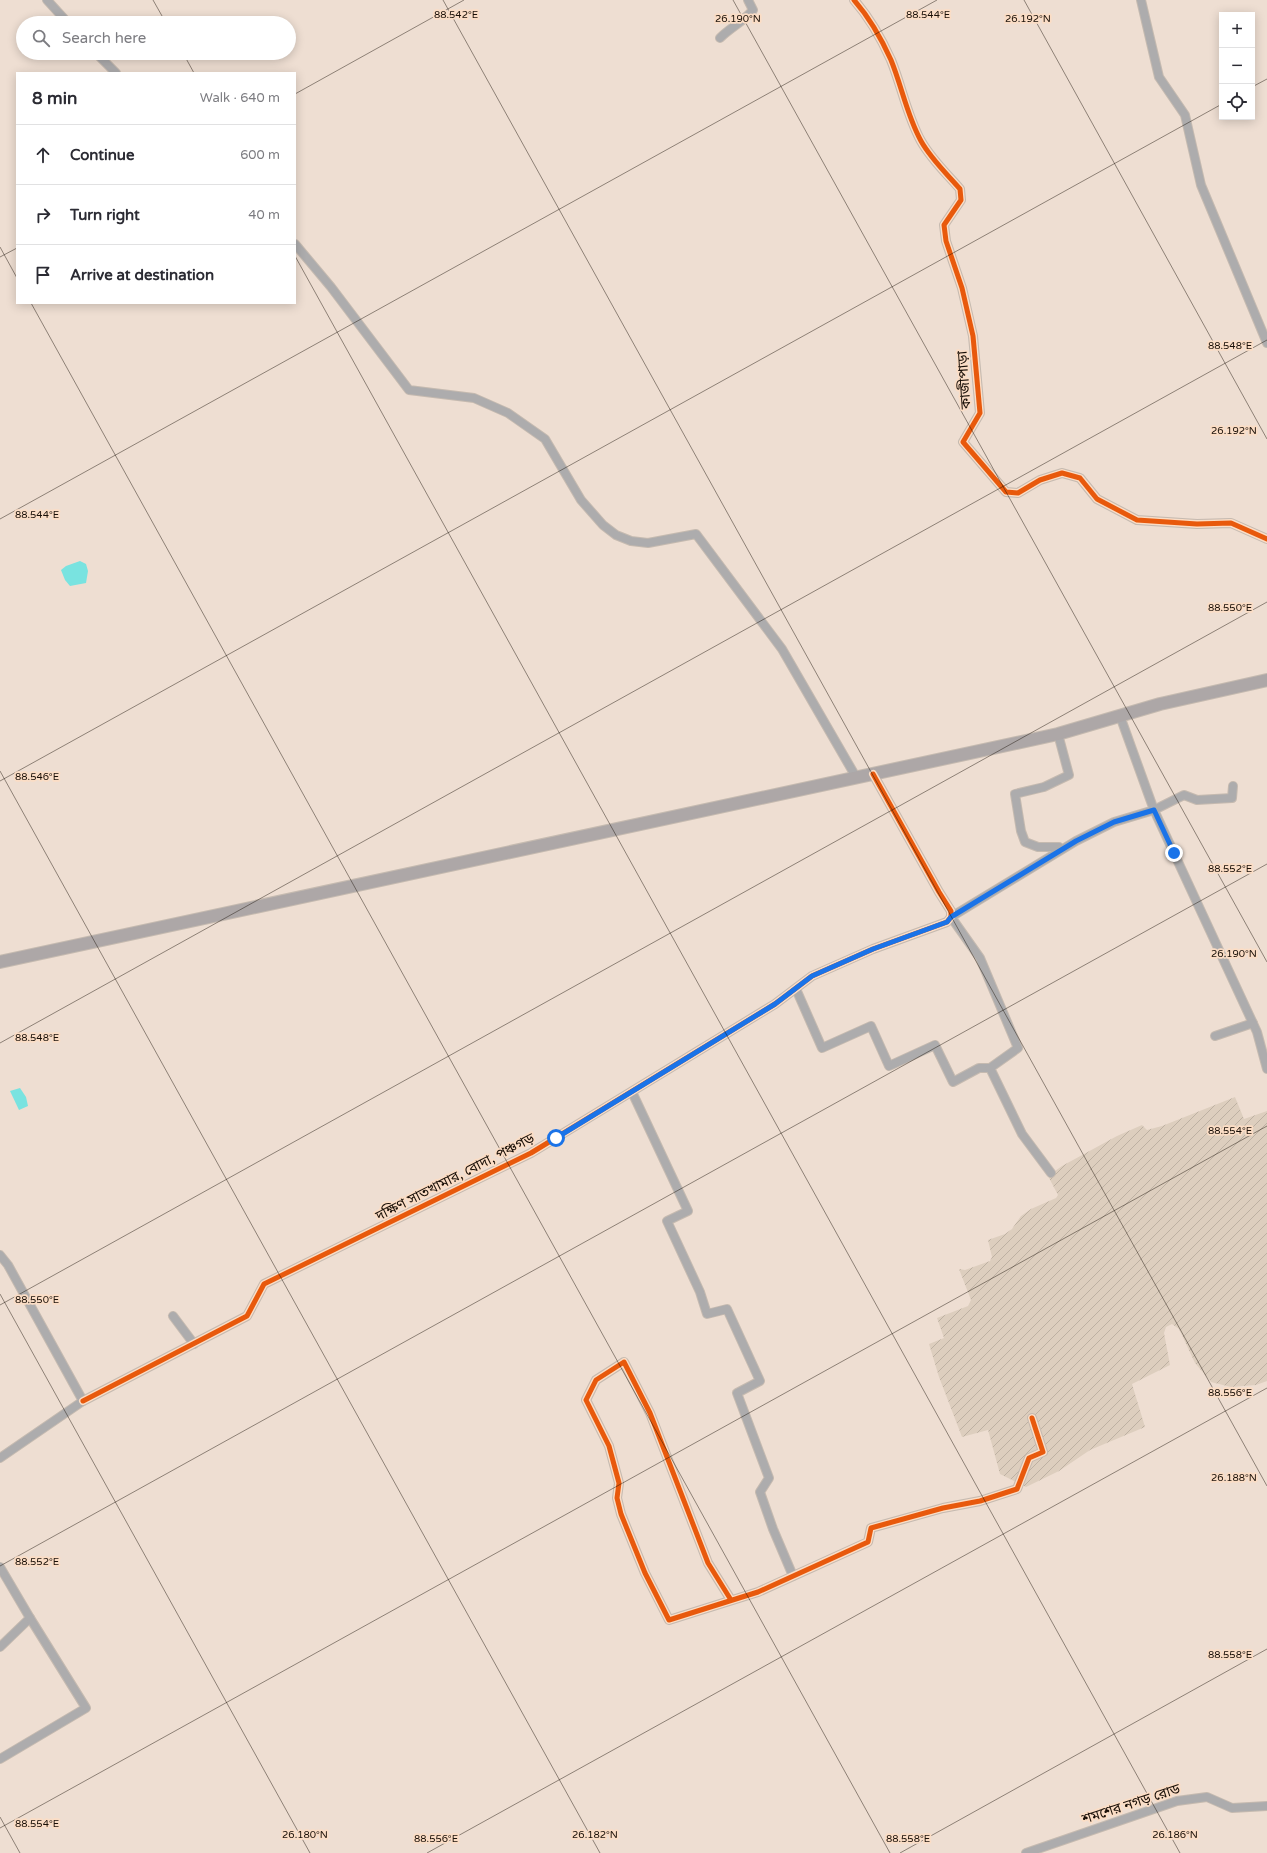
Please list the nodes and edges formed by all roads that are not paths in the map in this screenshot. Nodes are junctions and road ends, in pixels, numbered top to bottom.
1 (47, 0) edge
2 (748, 0) edge
3 (854, 0) edge
4 (1141, 0) edge
5 (62, 16) edge
6 (720, 38) dead end
7 (103, 60) edge
8 (115, 72) edge
9 (296, 245) edge
10 (1267, 343) edge
11 (1267, 538) edge
12 (1267, 680) edge
13 (1120, 716) junction
14 (1058, 734) junction
15 (873, 774) junction
16 (856, 777) junction
17 (1233, 786) dead end
18 (1154, 810) junction
19 (1059, 847) dead end
20 (951, 917) junction
21 (0, 962) edge
22 (796, 989) junction
23 (1253, 1023) junction
24 (1216, 1036) dead end
25 (990, 1068) junction
26 (1267, 1069) edge
27 (632, 1092) junction
28 (1051, 1173) dead end
29 (0, 1255) edge
30 (173, 1316) dead end
31 (194, 1344) junction
32 (83, 1401) junction
33 (1032, 1418) dead end
34 (0, 1458) edge
35 (0, 1567) edge
36 (792, 1576) junction
37 (731, 1600) junction
38 (30, 1618) junction
39 (0, 1647) edge
40 (0, 1758) edge
41 (1267, 1806) edge
42 (1026, 1853) edge

1 - 5 street
2 - 6 street
3 - 11 street, কাজীপাড়া
4 - 10 street
7 - 8 street
9 - 16 street
12 - 13 highway
13 - 14 highway
13 - 18 street
14 - 15 highway
14 - 19 street
15 - 16 highway
15 - 20 street
16 - 21 highway
17 - 18 street, দক্ষিণ সাতখামার, বোদা, পঞ্চগড়
18 - 20 street, দক্ষিণ সাতখামার, বোদা, পঞ্চগড়
18 - 23 street
20 - 22 street, দক্ষিণ সাতখামার, বোদা, পঞ্চগড়
20 - 25 street
22 - 25 street
22 - 27 street, দক্ষিণ সাতখামার, বোদা, পঞ্চগড়
23 - 24 street
23 - 26 street
25 - 28 street
27 - 31 street, দক্ষিণ সাতখামার, বোদা, পঞ্চগড়
27 - 36 street
29 - 32 street
30 - 31 street
31 - 32 street, দক্ষিণ সাতখামার, বোদা, পঞ্চগড়
32 - 34 street, দক্ষিণ সাতখামার, বোদা, পঞ্চগড়
33 - 36 street
35 - 38 street
36 - 37 street
37 - 37 street
38 - 39 street
38 - 40 street
41 - 42 street, শমশের নগড় রোড

